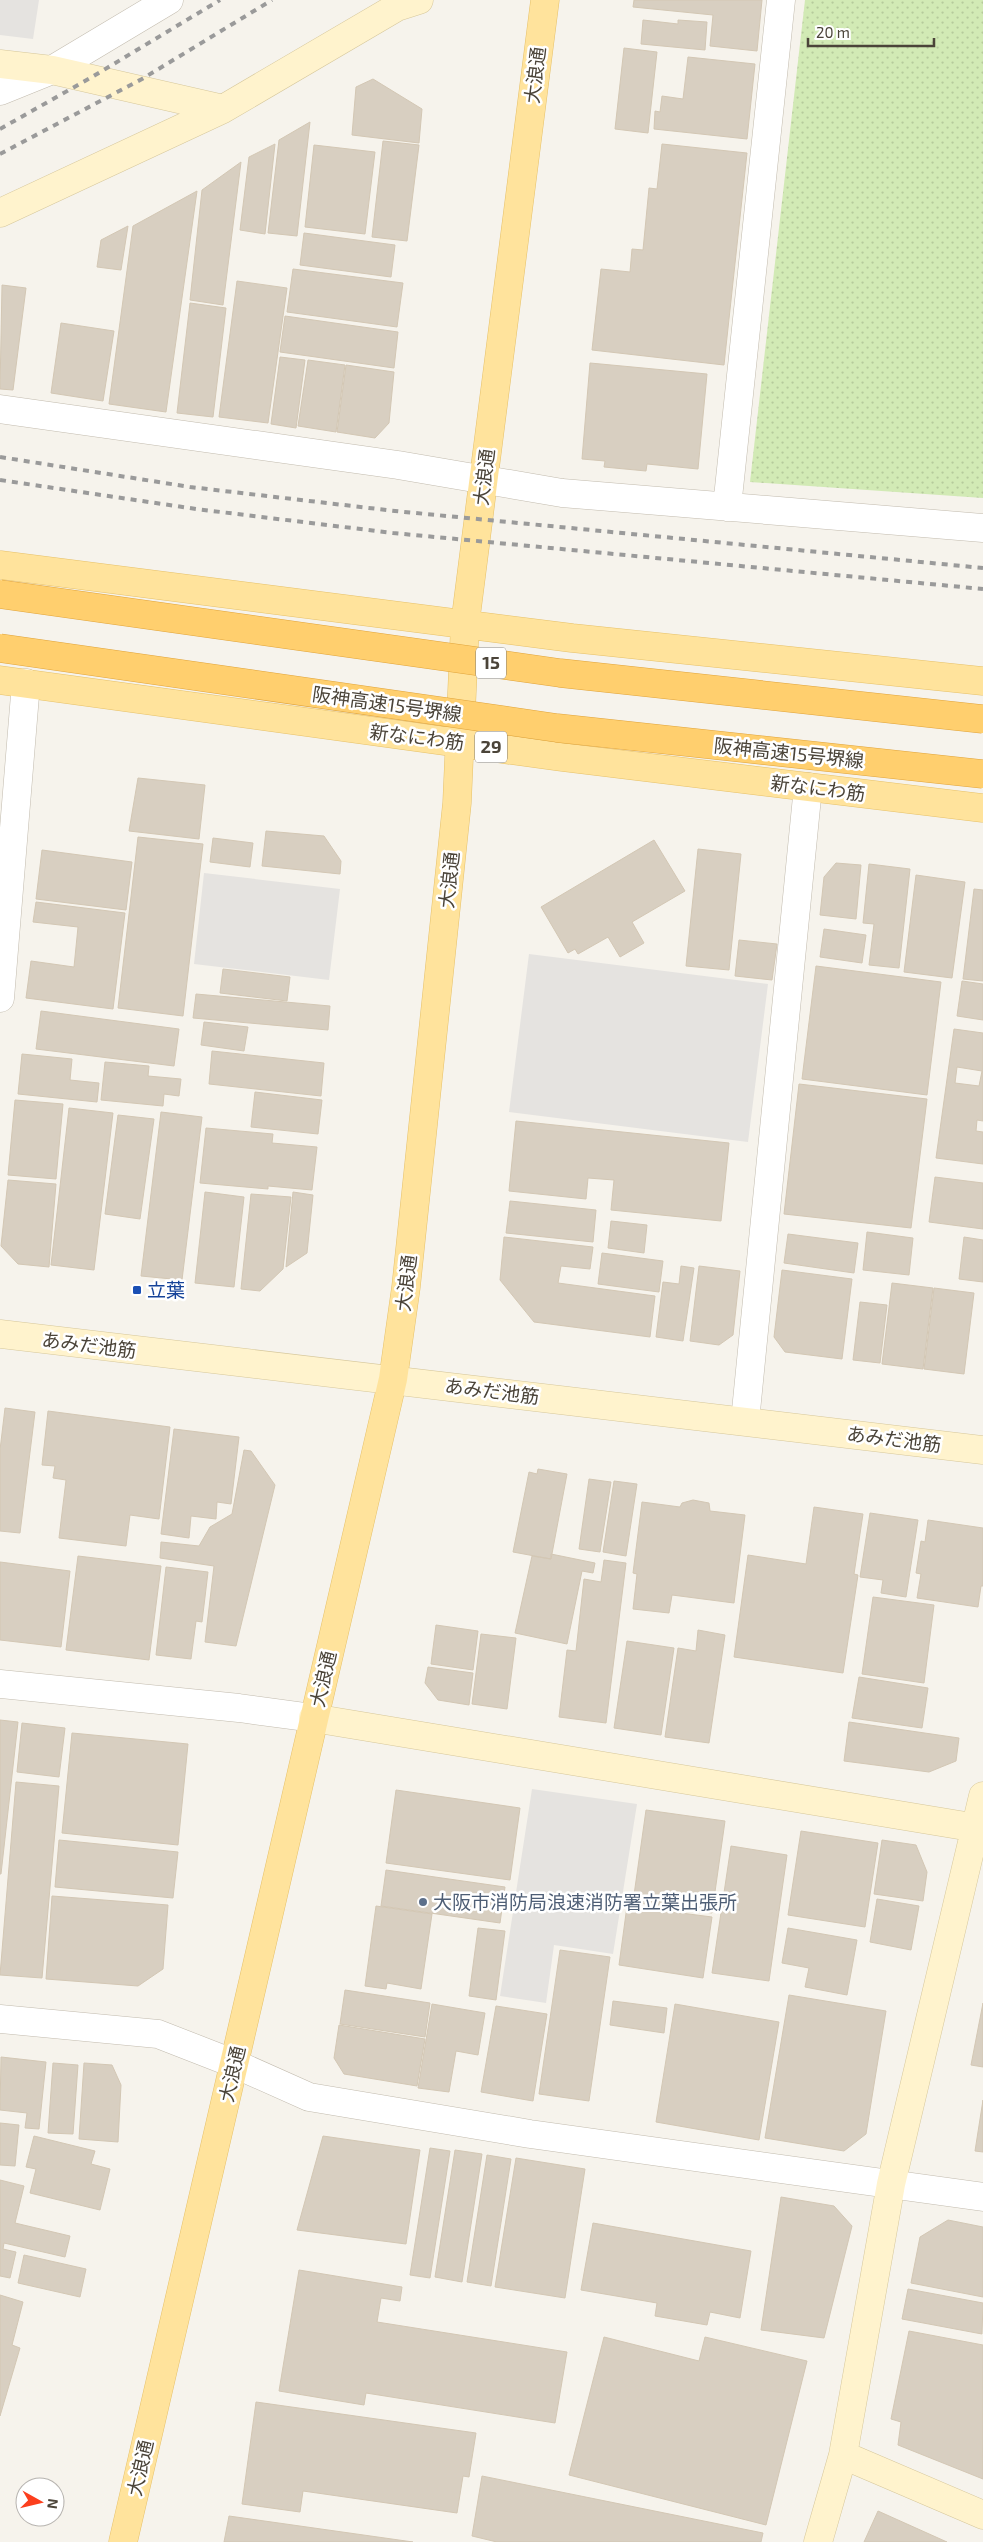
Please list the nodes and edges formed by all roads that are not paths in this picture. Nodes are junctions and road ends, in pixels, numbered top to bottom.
1 (169, 0) edge
2 (419, 0) edge
3 (545, 0) edge
4 (782, 0) edge
5 (0, 64) edge
6 (52, 70) junction
7 (0, 91) edge
8 (223, 109) junction
9 (0, 213) edge
10 (0, 409) edge
11 (483, 480) junction
12 (727, 507) junction
13 (983, 528) edge
14 (0, 565) edge
15 (0, 594) edge
16 (465, 624) junction
17 (0, 648) edge
18 (13, 681) edge
19 (983, 681) edge
20 (983, 719) edge
21 (461, 743) junction
22 (983, 774) edge
23 (808, 787) junction
24 (983, 808) edge
25 (0, 998) edge
26 (0, 1334) edge
27 (393, 1379) junction
28 (745, 1421) junction
29 (983, 1450) edge
30 (0, 1684) edge
31 (313, 1718) junction
32 (983, 1796) edge
33 (980, 1828) edge
34 (0, 2019) edge
35 (235, 2064) junction
36 (890, 2184) junction
37 (983, 2197) edge
38 (843, 2455) junction
39 (983, 2515) edge
40 (123, 2542) edge
41 (818, 2542) edge

1 - 6 street
2 - 8 street
3 - 11 main road, 大浪通
4 - 12 street
5 - 6 street
6 - 7 street
6 - 8 street
8 - 9 street
10 - 11 street
11 - 12 street
11 - 16 main road, 大浪通
12 - 13 street
14 - 16 main road
15 - 20 highway, 15, bridge
16 - 19 main road
16 - 21 main road, 大浪通
17 - 22 highway, 阪神高速15号堺線, bridge
18 - 21 main road, 新なにわ筋 / 29
18 - 25 street
21 - 23 main road, 新なにわ筋 / 29
21 - 27 main road, 大浪通
23 - 24 main road, 新なにわ筋 / 29
23 - 28 street
26 - 27 street, あみだ池筋
27 - 28 street, あみだ池筋
27 - 31 main road, 大浪通
28 - 29 street, あみだ池筋
30 - 31 street
31 - 33 street
31 - 35 main road, 大浪通
32 - 33 street
33 - 36 street
34 - 35 street
35 - 36 street
35 - 40 main road, 大浪通
36 - 37 street
36 - 38 street
38 - 39 street
38 - 41 street

